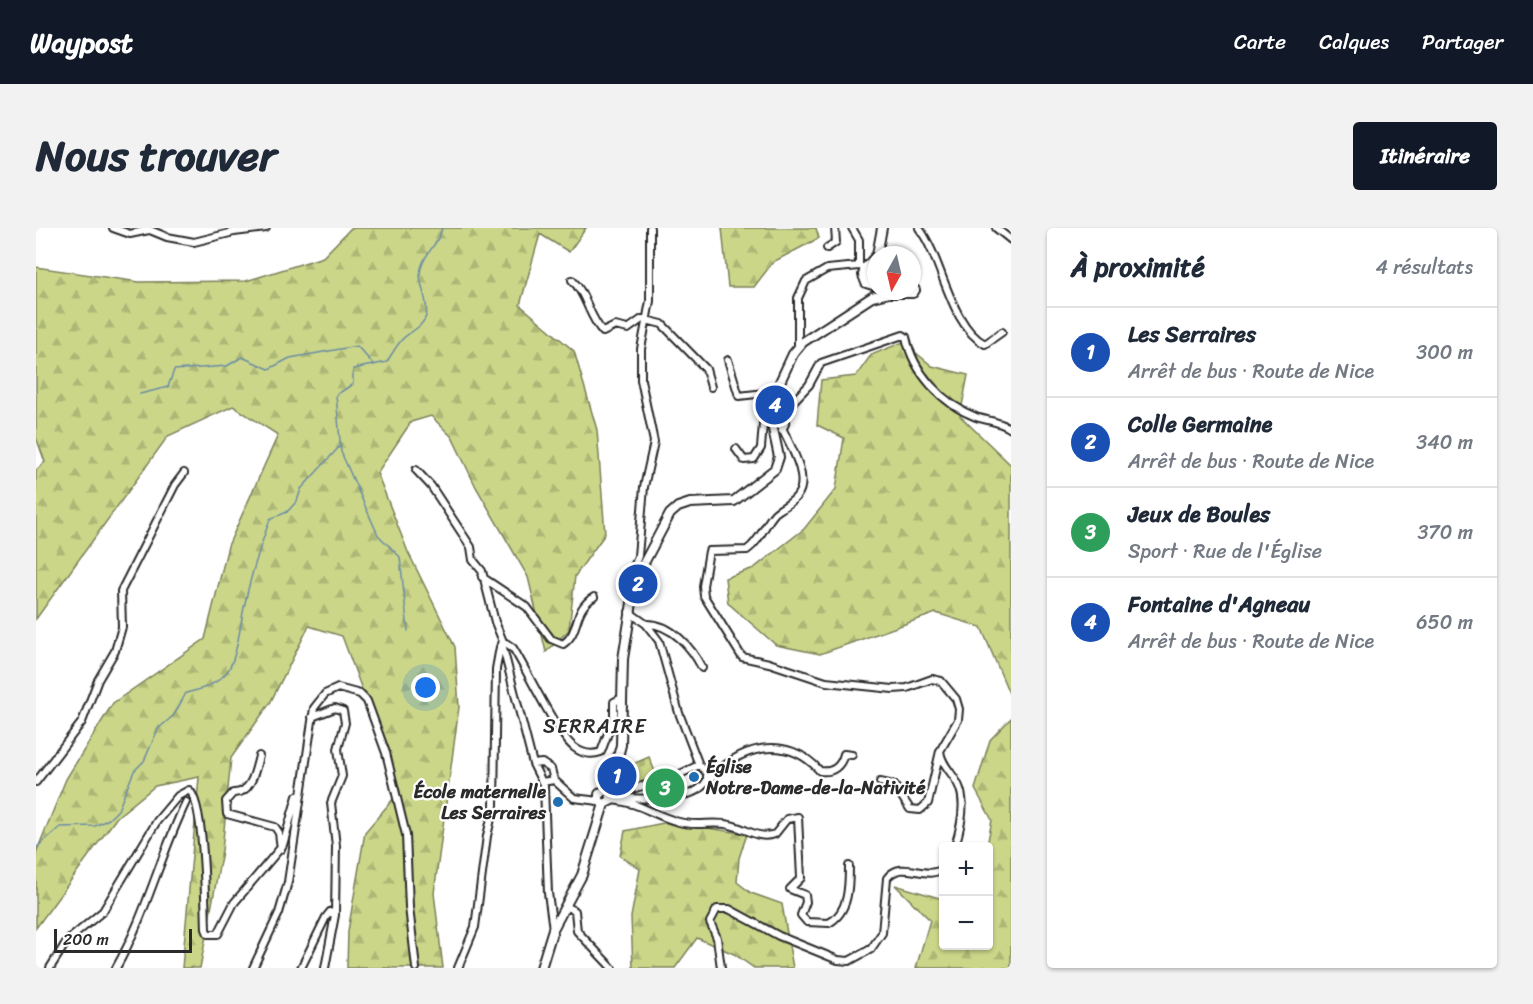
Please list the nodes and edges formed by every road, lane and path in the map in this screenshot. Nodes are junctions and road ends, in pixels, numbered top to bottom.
1 (113, 228) edge
2 (266, 228) edge
3 (650, 228) edge
4 (835, 228) edge
5 (852, 228) edge
6 (882, 228) edge
7 (919, 228) edge
8 (996, 228) edge
9 (147, 229) edge
10 (1011, 240) edge
11 (878, 246) edge
12 (827, 248) dead end
13 (867, 263) edge
14 (862, 267) junction
15 (572, 280) dead end
16 (867, 281) edge
17 (868, 300) edge
18 (647, 320) junction
19 (1002, 332) dead end
20 (798, 347) junction
21 (728, 360) dead end
22 (711, 387) dead end
23 (774, 392) junction
24 (770, 409) junction
25 (1011, 429) edge
26 (782, 430) junction
27 (736, 449) dead end
28 (416, 470) dead end
29 (184, 473) dead end
30 (637, 574) junction
31 (482, 577) junction
32 (594, 597) dead end
33 (629, 612) junction
34 (646, 624) junction
35 (503, 644) junction
36 (702, 668) dead end
37 (622, 698) junction
38 (312, 717) junction
39 (940, 751) junction
40 (852, 755) dead end
41 (259, 756) dead end
42 (533, 764) junction
43 (699, 765) junction
44 (554, 780) junction
45 (36, 782) edge
46 (542, 782) junction
47 (879, 782) dead end
48 (302, 784) junction
49 (705, 784) junction
50 (608, 798) junction
51 (186, 802) dead end
52 (956, 842) edge
53 (281, 849) junction
54 (849, 866) dead end
55 (939, 871) edge
56 (565, 906) junction
57 (335, 915) junction
58 (553, 929) junction
59 (50, 968) edge
60 (116, 968) edge
61 (253, 968) edge
62 (301, 968) edge
63 (325, 968) edge
64 (416, 968) edge
65 (458, 968) edge
66 (541, 968) edge
67 (612, 968) edge
68 (721, 968) edge

1 - 9 street
2 - 9 street
3 - 18 street
4 - 12 street
5 - 14 street
6 - 11 main road
7 - 19 street
8 - 10 street
13 - 14 main road
14 - 16 main road
14 - 20 street
15 - 18 street
17 - 20 main road
18 - 22 street
18 - 30 street
20 - 23 main road
21 - 23 street
23 - 24 main road
24 - 26 street
24 - 27 street
24 - 30 main road
25 - 26 street
26 - 39 street
28 - 31 street
29 - 45 street
30 - 33 main road
31 - 32 street
31 - 35 street
33 - 34 street
33 - 37 main road
34 - 36 street
34 - 43 street
35 - 37 street
35 - 42 street
35 - 65 street
37 - 50 main road
38 - 48 street
38 - 57 street
38 - 64 street
39 - 47 street
39 - 52 street
40 - 49 street
41 - 53 street
42 - 44 street
42 - 46 street
43 - 49 street
43 - 50 street
44 - 46 street
44 - 50 street
46 - 58 street
48 - 53 street
48 - 61 street
49 - 50 street
50 - 54 street
50 - 56 main road
51 - 60 street
53 - 59 street
55 - 68 street
56 - 58 main road
56 - 67 street
57 - 62 street
57 - 63 street
58 - 66 main road

